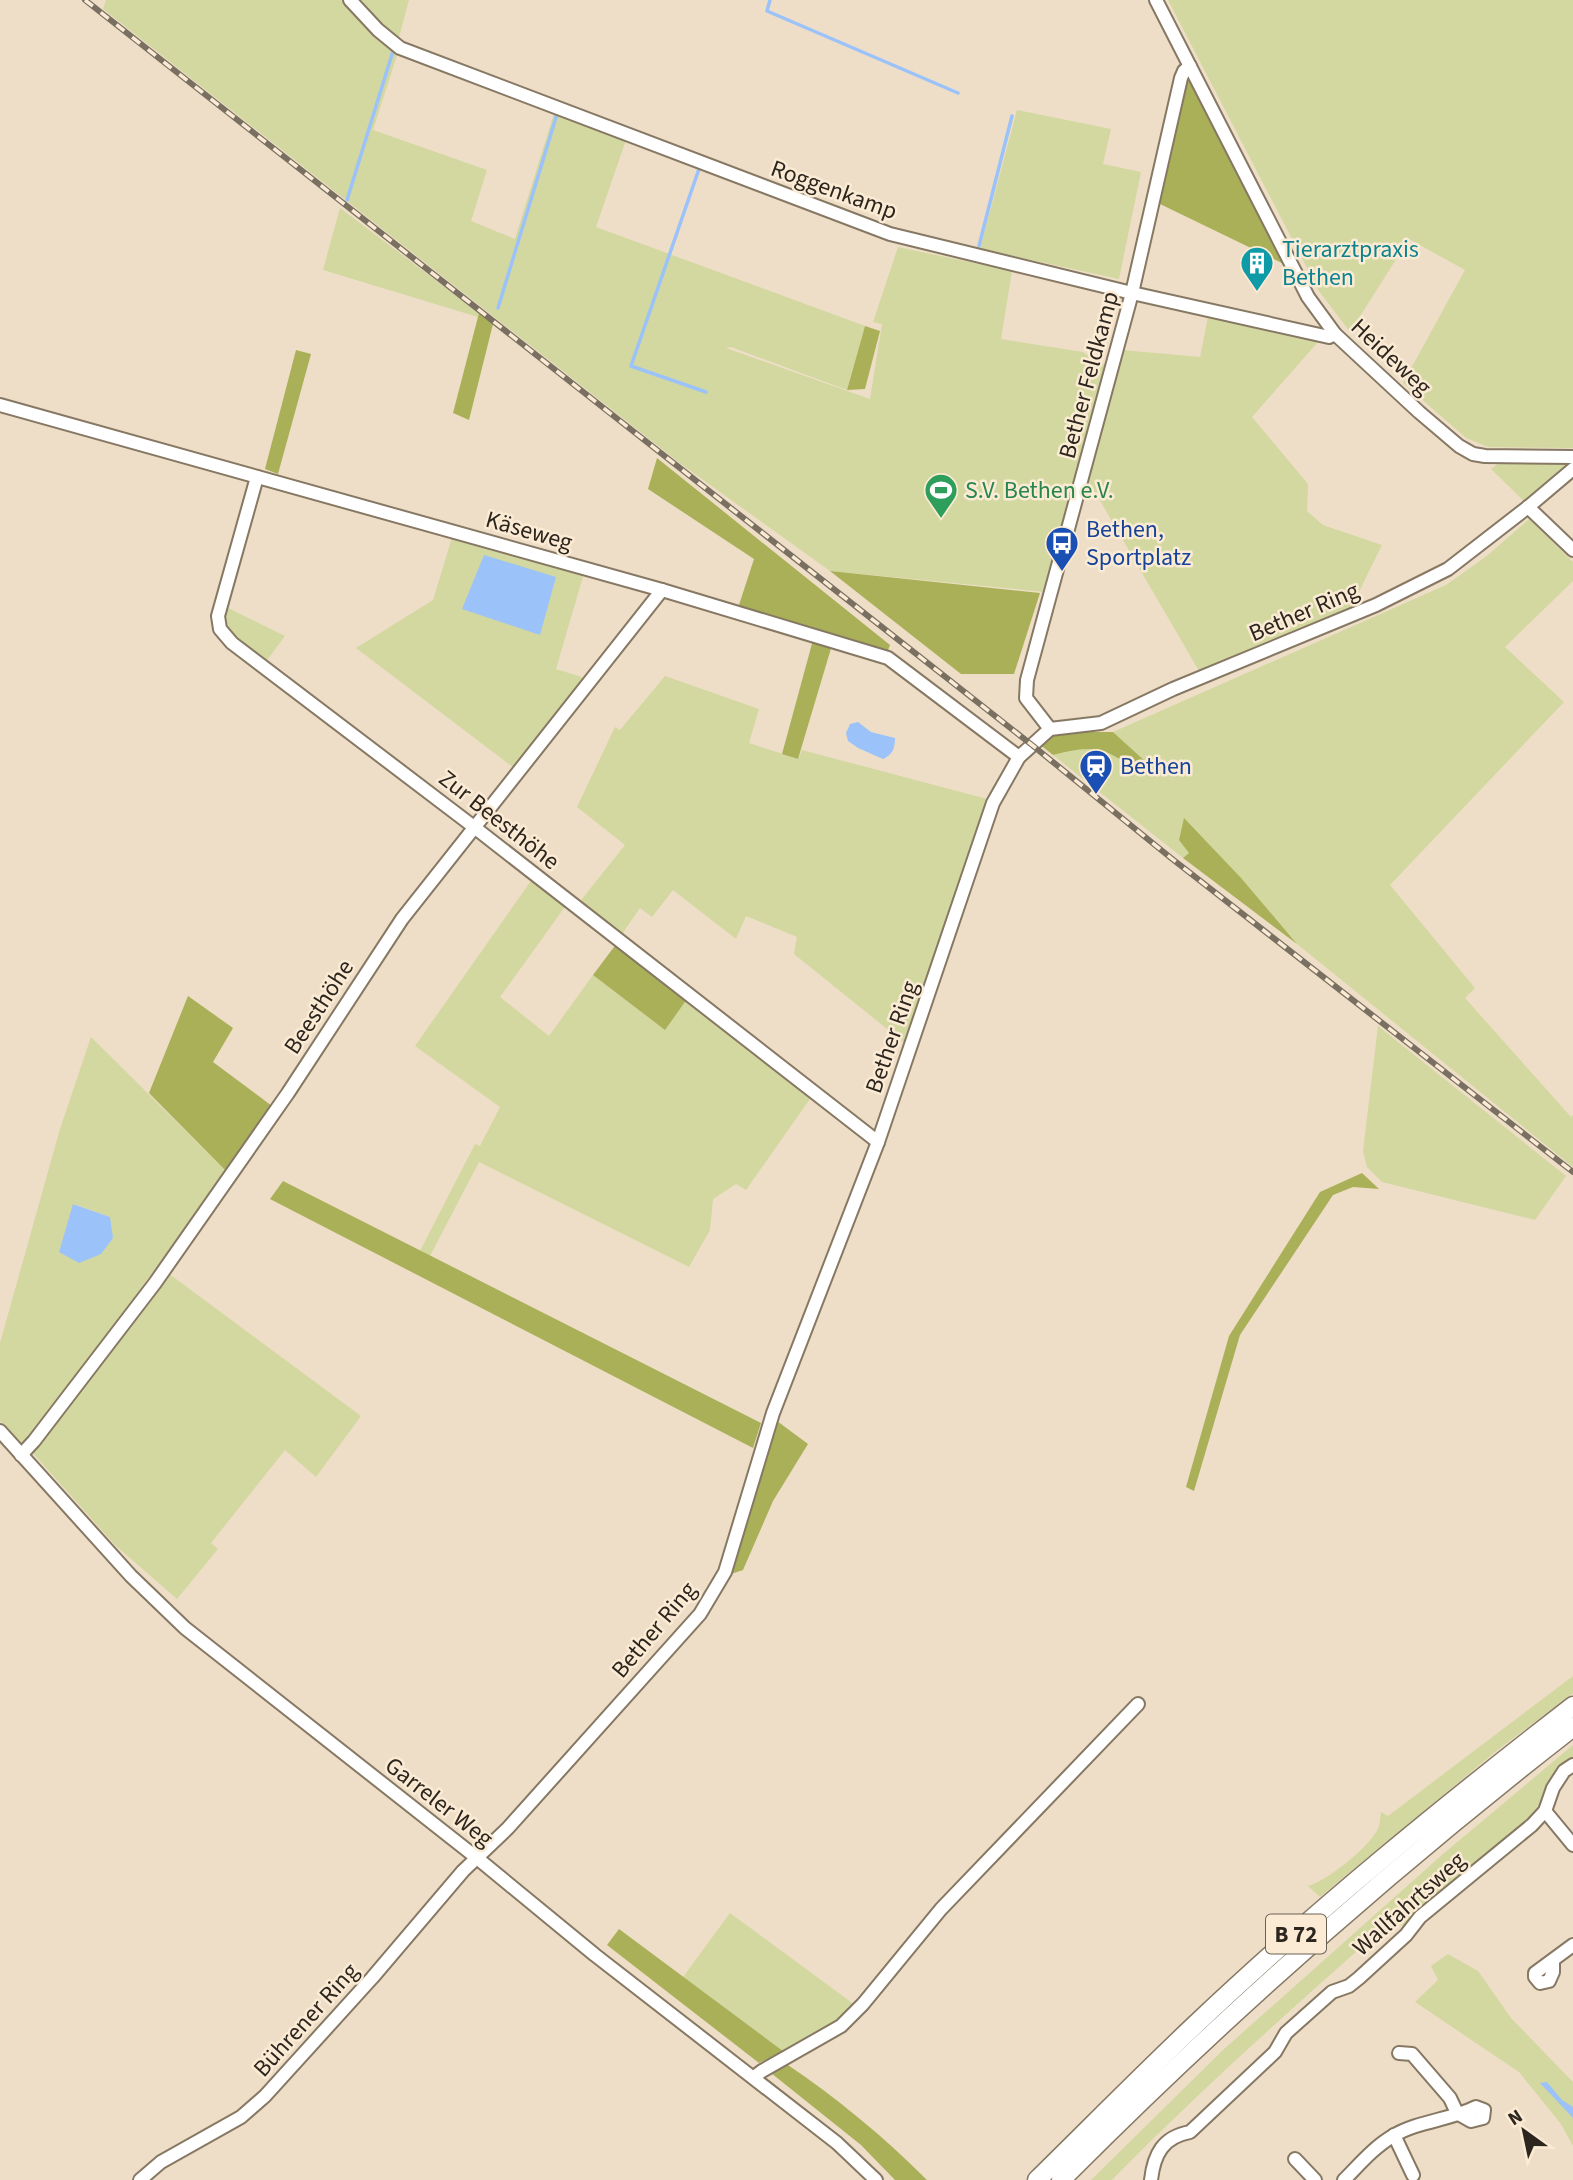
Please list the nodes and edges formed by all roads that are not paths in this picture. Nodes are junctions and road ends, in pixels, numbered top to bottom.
1 (350, 0) edge
2 (1156, 0) edge
3 (1190, 66) junction
4 (1132, 293) junction
5 (1335, 334) junction
6 (0, 405) edge
7 (1573, 457) edge
8 (1573, 469) edge
9 (257, 477) junction
10 (1528, 507) junction
11 (1573, 550) edge
12 (662, 590) junction
13 (1050, 729) junction
14 (1019, 757) junction
15 (474, 827) junction
16 (878, 1142) junction
17 (0, 1431) edge
18 (21, 1455) junction
19 (1138, 1704) dead end
20 (1573, 1706) edge
21 (1573, 1727) edge
22 (1573, 1765) edge
23 (1545, 1811) junction
24 (1573, 1845) edge
25 (477, 1858) junction
26 (1573, 1945) edge
27 (1553, 1961) dead end
28 (1399, 2053) dead end
29 (754, 2077) junction
30 (1394, 2136) junction
31 (1295, 2159) dead end
32 (1413, 2175) dead end
33 (140, 2180) edge
34 (876, 2180) edge
35 (1037, 2180) edge
36 (1061, 2180) edge
37 (1151, 2180) edge
38 (1315, 2180) edge
39 (1344, 2180) edge

1 - 4 street, Roggenkamp
2 - 3 street, Heideweg
3 - 4 street, Bether Feldkamp
3 - 5 street, Heideweg
4 - 5 street, Roggenkamp
4 - 13 street, Bether Feldkamp
5 - 7 street, Heideweg
6 - 9 street, Käseweg
8 - 10 street, Bether Ring
9 - 12 street, Käseweg
9 - 15 street, Zur Beesthöhe
10 - 11 street
10 - 13 street, Bether Ring
12 - 14 street, Käseweg
12 - 15 street, Beesthöhe
13 - 14 street, Bether Ring
14 - 16 street, Bether Ring
15 - 16 street, Zur Beesthöhe
15 - 18 street, Beesthöhe
16 - 25 street, Bether Ring
17 - 18 street, Garreler Weg
18 - 25 street, Garreler Weg
19 - 29 street
20 - 35 highway, B 72
21 - 36 highway, B 72
22 - 23 street, Wallfahrtsweg
23 - 24 street
23 - 37 street, Wallfahrtsweg
25 - 29 street, Garreler Weg
25 - 33 street, Bührener Ring
26 - 27 street
28 - 30 street
29 - 34 street, Garreler Weg
30 - 32 street
30 - 39 street
31 - 38 street

